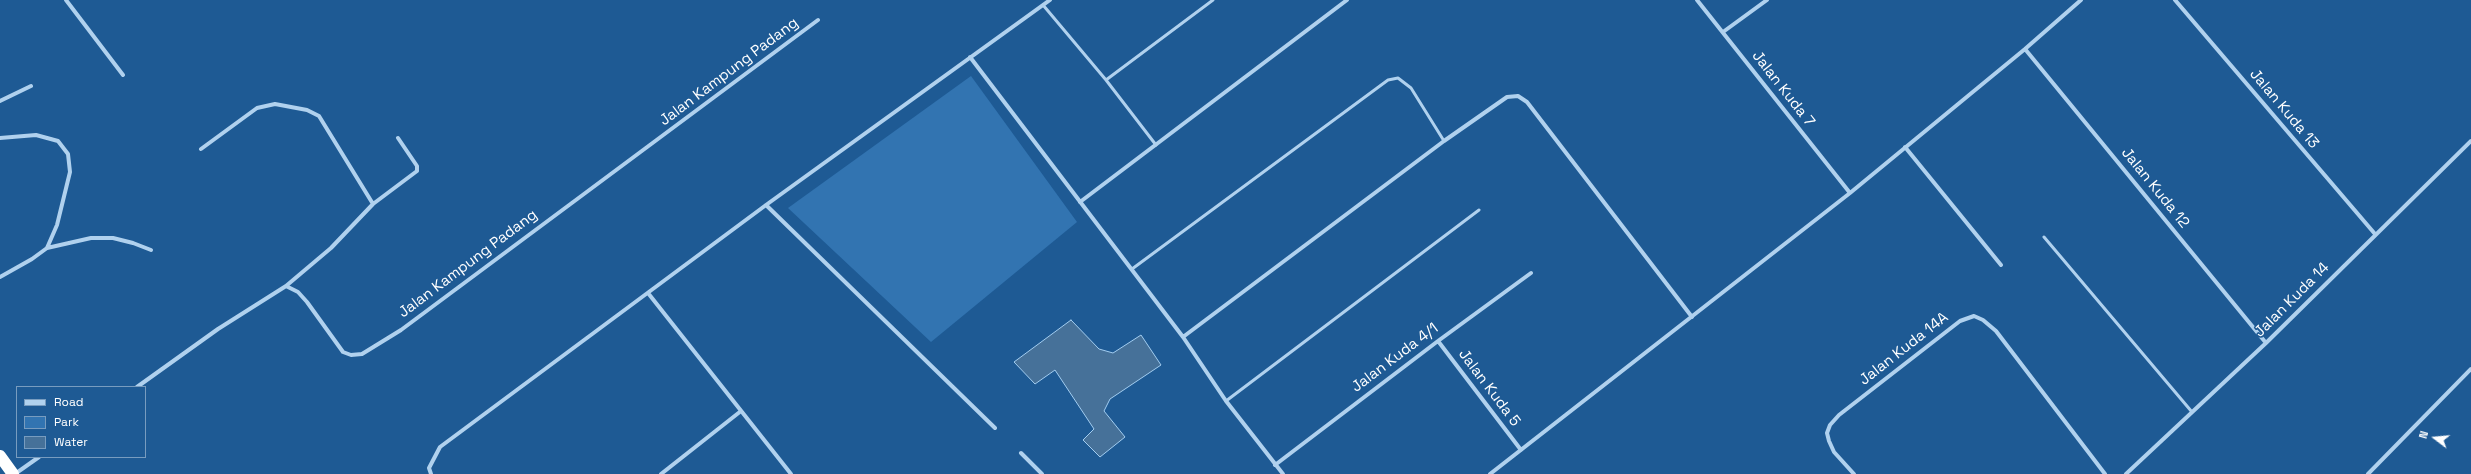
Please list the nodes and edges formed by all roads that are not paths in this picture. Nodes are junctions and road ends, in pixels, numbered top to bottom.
1 (66, 0) edge
2 (1050, 0) edge
3 (1213, 0) edge
4 (1347, 0) edge
5 (1697, 0) edge
6 (1767, 0) edge
7 (2081, 0) edge
8 (2175, 0) edge
9 (1043, 5) junction
10 (818, 20) dead end
11 (1723, 32) junction
12 (2025, 49) junction
13 (970, 57) junction
14 (123, 75) dead end
15 (1106, 80) junction
16 (31, 86) dead end
17 (0, 101) edge
18 (0, 138) edge
19 (398, 138) dead end
20 (2471, 140) edge
21 (1444, 141) junction
22 (1156, 146) junction
23 (1905, 147) junction
24 (200, 149) dead end
25 (1850, 193) junction
26 (1080, 202) junction
27 (373, 204) junction
28 (766, 205) junction
29 (1479, 210) dead end
30 (2375, 234) junction
31 (2044, 237) dead end
32 (47, 248) junction
33 (151, 250) dead end
34 (2001, 265) dead end
35 (1132, 269) junction
36 (1531, 273) dead end
37 (0, 277) edge
38 (286, 286) junction
39 (648, 293) junction
40 (1692, 317) junction
41 (1183, 337) junction
42 (1438, 341) junction
43 (2266, 343) junction
44 (2471, 369) edge
45 (138, 386) edge
46 (1226, 401) junction
47 (742, 411) junction
48 (2192, 412) junction
49 (995, 428) dead end
50 (1521, 450) junction
51 (1021, 453) dead end
52 (0, 456) edge
53 (38, 458) edge
54 (1275, 465) junction
55 (14, 474) edge
56 (431, 474) edge
57 (661, 474) edge
58 (791, 474) edge
59 (1042, 474) edge
60 (1283, 474) edge
61 (1490, 474) edge
62 (1854, 474) edge
63 (2106, 474) edge
64 (2126, 474) edge
65 (2368, 474) edge

1 - 14 street
2 - 9 street
3 - 15 lane
4 - 22 street
5 - 11 street, Jalan Kuda 7
6 - 11 street
7 - 12 street
8 - 30 street, Jalan Kuda 13
9 - 13 street
9 - 15 lane
10 - 38 street, Jalan Kampung Padang
11 - 25 street, Jalan Kuda 7
12 - 23 street
12 - 43 street, Jalan Kuda 12
13 - 26 street
13 - 28 street
15 - 22 lane
16 - 17 street
18 - 32 street
19 - 27 street
20 - 30 street, Jalan Kuda 14
21 - 35 lane
21 - 40 street
21 - 41 street
22 - 26 street
23 - 25 street
23 - 34 street
24 - 27 street
25 - 40 street
26 - 35 street
27 - 38 street
28 - 39 street
28 - 49 street
29 - 46 lane
30 - 43 street, Jalan Kuda 14
31 - 48 lane
32 - 33 street
32 - 37 street
35 - 41 street
36 - 42 street, Jalan Kuda 4/1
38 - 45 street
39 - 47 street
39 - 56 street
40 - 50 street
41 - 46 street
42 - 50 street, Jalan Kuda 5
42 - 54 street, Jalan Kuda 4/1
43 - 48 street, Jalan Kuda 14
44 - 65 street
46 - 54 street
47 - 57 street
47 - 58 street
48 - 64 street, Jalan Kuda 14
50 - 61 street
51 - 59 street
52 - 55 highway
53 - 55 street
54 - 60 street
62 - 63 street, Jalan Kuda 14A

